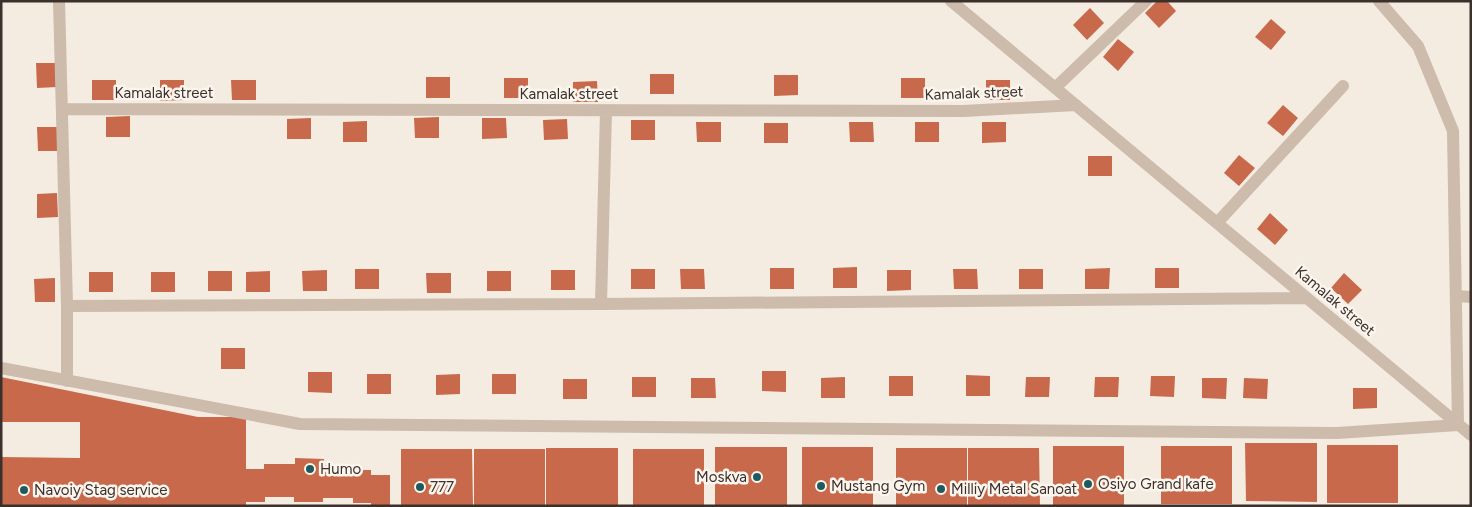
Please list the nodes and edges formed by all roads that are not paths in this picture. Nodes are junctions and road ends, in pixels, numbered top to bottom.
1 (59, 1) edge
2 (951, 1) edge
3 (1146, 1) edge
4 (1379, 1) edge
5 (1343, 86) dead end
6 (1055, 88) junction
7 (1076, 105) junction
8 (62, 109) junction
9 (606, 111) junction
10 (1217, 223) junction
11 (1456, 296) junction
12 (1471, 297) edge
13 (1306, 298) junction
14 (601, 304) junction
15 (67, 306) junction
16 (1, 368) edge
17 (67, 381) junction
18 (1458, 425) junction
19 (1471, 436) edge

1 - 8 street
2 - 6 street, Kamalak street
3 - 6 street
4 - 11 street
5 - 10 street
6 - 7 street, Kamalak street
7 - 9 street, Kamalak street
7 - 10 street, Kamalak street
8 - 9 street, Kamalak street
8 - 15 street
9 - 14 street
10 - 13 street, Kamalak street
11 - 12 street
11 - 18 street
13 - 14 street
13 - 18 street, Kamalak street
14 - 15 street
15 - 17 street
16 - 17 street
17 - 18 street
18 - 19 street, Kamalak street

